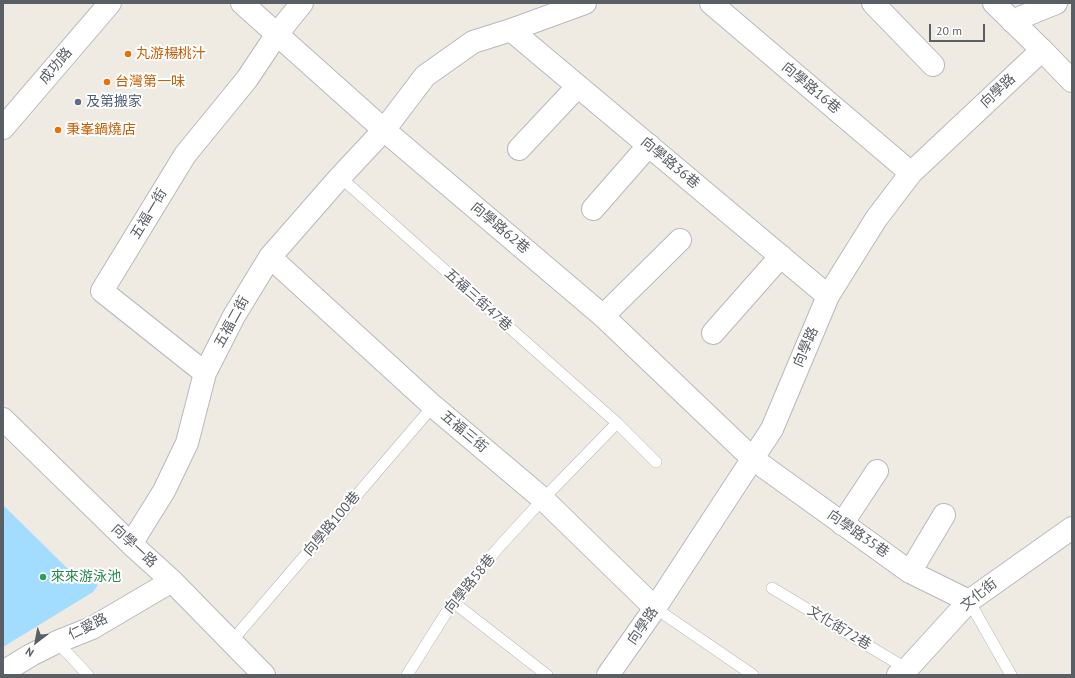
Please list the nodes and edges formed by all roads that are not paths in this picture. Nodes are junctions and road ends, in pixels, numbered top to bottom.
1 (110, 3) edge
2 (242, 3) edge
3 (302, 3) edge
4 (586, 3) edge
5 (711, 3) edge
6 (873, 3) edge
7 (994, 3) edge
8 (1056, 3) edge
9 (1012, 21) junction
10 (511, 30) junction
11 (277, 34) junction
12 (1042, 50) junction
13 (933, 65) dead end
14 (1072, 81) edge
15 (578, 86) junction
16 (3, 128) edge
17 (384, 130) junction
18 (649, 146) junction
19 (519, 149) dead end
20 (911, 173) junction
21 (340, 177) junction
22 (593, 209) dead end
23 (680, 240) dead end
24 (781, 256) junction
25 (270, 257) junction
26 (828, 296) junction
27 (603, 316) junction
28 (713, 333) dead end
29 (205, 373) junction
30 (433, 406) junction
31 (3, 419) edge
32 (616, 423) junction
33 (753, 459) junction
34 (656, 462) dead end
35 (877, 471) dead end
36 (542, 499) junction
37 (944, 515) dead end
38 (842, 524) junction
39 (1072, 528) edge
40 (131, 544) junction
41 (910, 572) junction
42 (172, 581) junction
43 (772, 588) dead end
44 (969, 601) junction
45 (453, 602) junction
46 (655, 608) junction
47 (57, 642) junction
48 (231, 642) junction
49 (4, 670) edge
50 (902, 672) edge
51 (88, 675) edge
52 (264, 675) edge
53 (407, 675) edge
54 (547, 675) edge
55 (608, 675) edge
56 (753, 675) edge
57 (1011, 675) edge

1 - 16 street, 成功路
2 - 11 street, 向學路62巷
3 - 11 street
4 - 10 street
5 - 20 street, 向學路16巷
6 - 13 street
7 - 9 street
8 - 9 street
9 - 12 street
10 - 15 street, 向學路36巷
10 - 17 street
11 - 17 street, 向學路62巷
11 - 29 street, 五福一街
12 - 14 street
12 - 20 street, 向學路
15 - 18 street, 向學路36巷
15 - 19 street
17 - 21 street, 五福二街
17 - 27 street, 向學路62巷
18 - 22 street
18 - 24 street, 向學路36巷
20 - 26 street, 向學路
21 - 25 street, 五福二街
21 - 32 lane, 五福三街47巷
23 - 27 street
24 - 26 street, 向學路36巷
24 - 28 street
25 - 29 street, 五福二街
25 - 30 street, 五福三街
26 - 33 street, 向學路
27 - 33 street, 向學路62巷
29 - 40 street, 五福二街
30 - 36 street, 五福三街
30 - 48 lane, 向學路100巷
31 - 40 street, 向學一路
32 - 34 lane, 五福三街47巷
32 - 36 lane
33 - 38 street, 向學路35巷
33 - 46 street, 向學路
35 - 38 street
36 - 45 lane, 向學路58巷
36 - 46 street, 五福三街
37 - 41 street
38 - 41 street, 向學路35巷
39 - 44 street, 文化街
40 - 42 street, 向學一路
41 - 44 street, 向學路35巷
42 - 47 street, 仁愛路
42 - 48 street, 向學一路
43 - 50 lane, 文化街72巷
44 - 50 street, 文化街
44 - 57 lane
45 - 53 lane, 向學路58巷
45 - 54 lane
46 - 55 street, 向學路
46 - 56 lane
47 - 49 street, 仁愛路
47 - 51 lane
48 - 52 street, 向學一路

